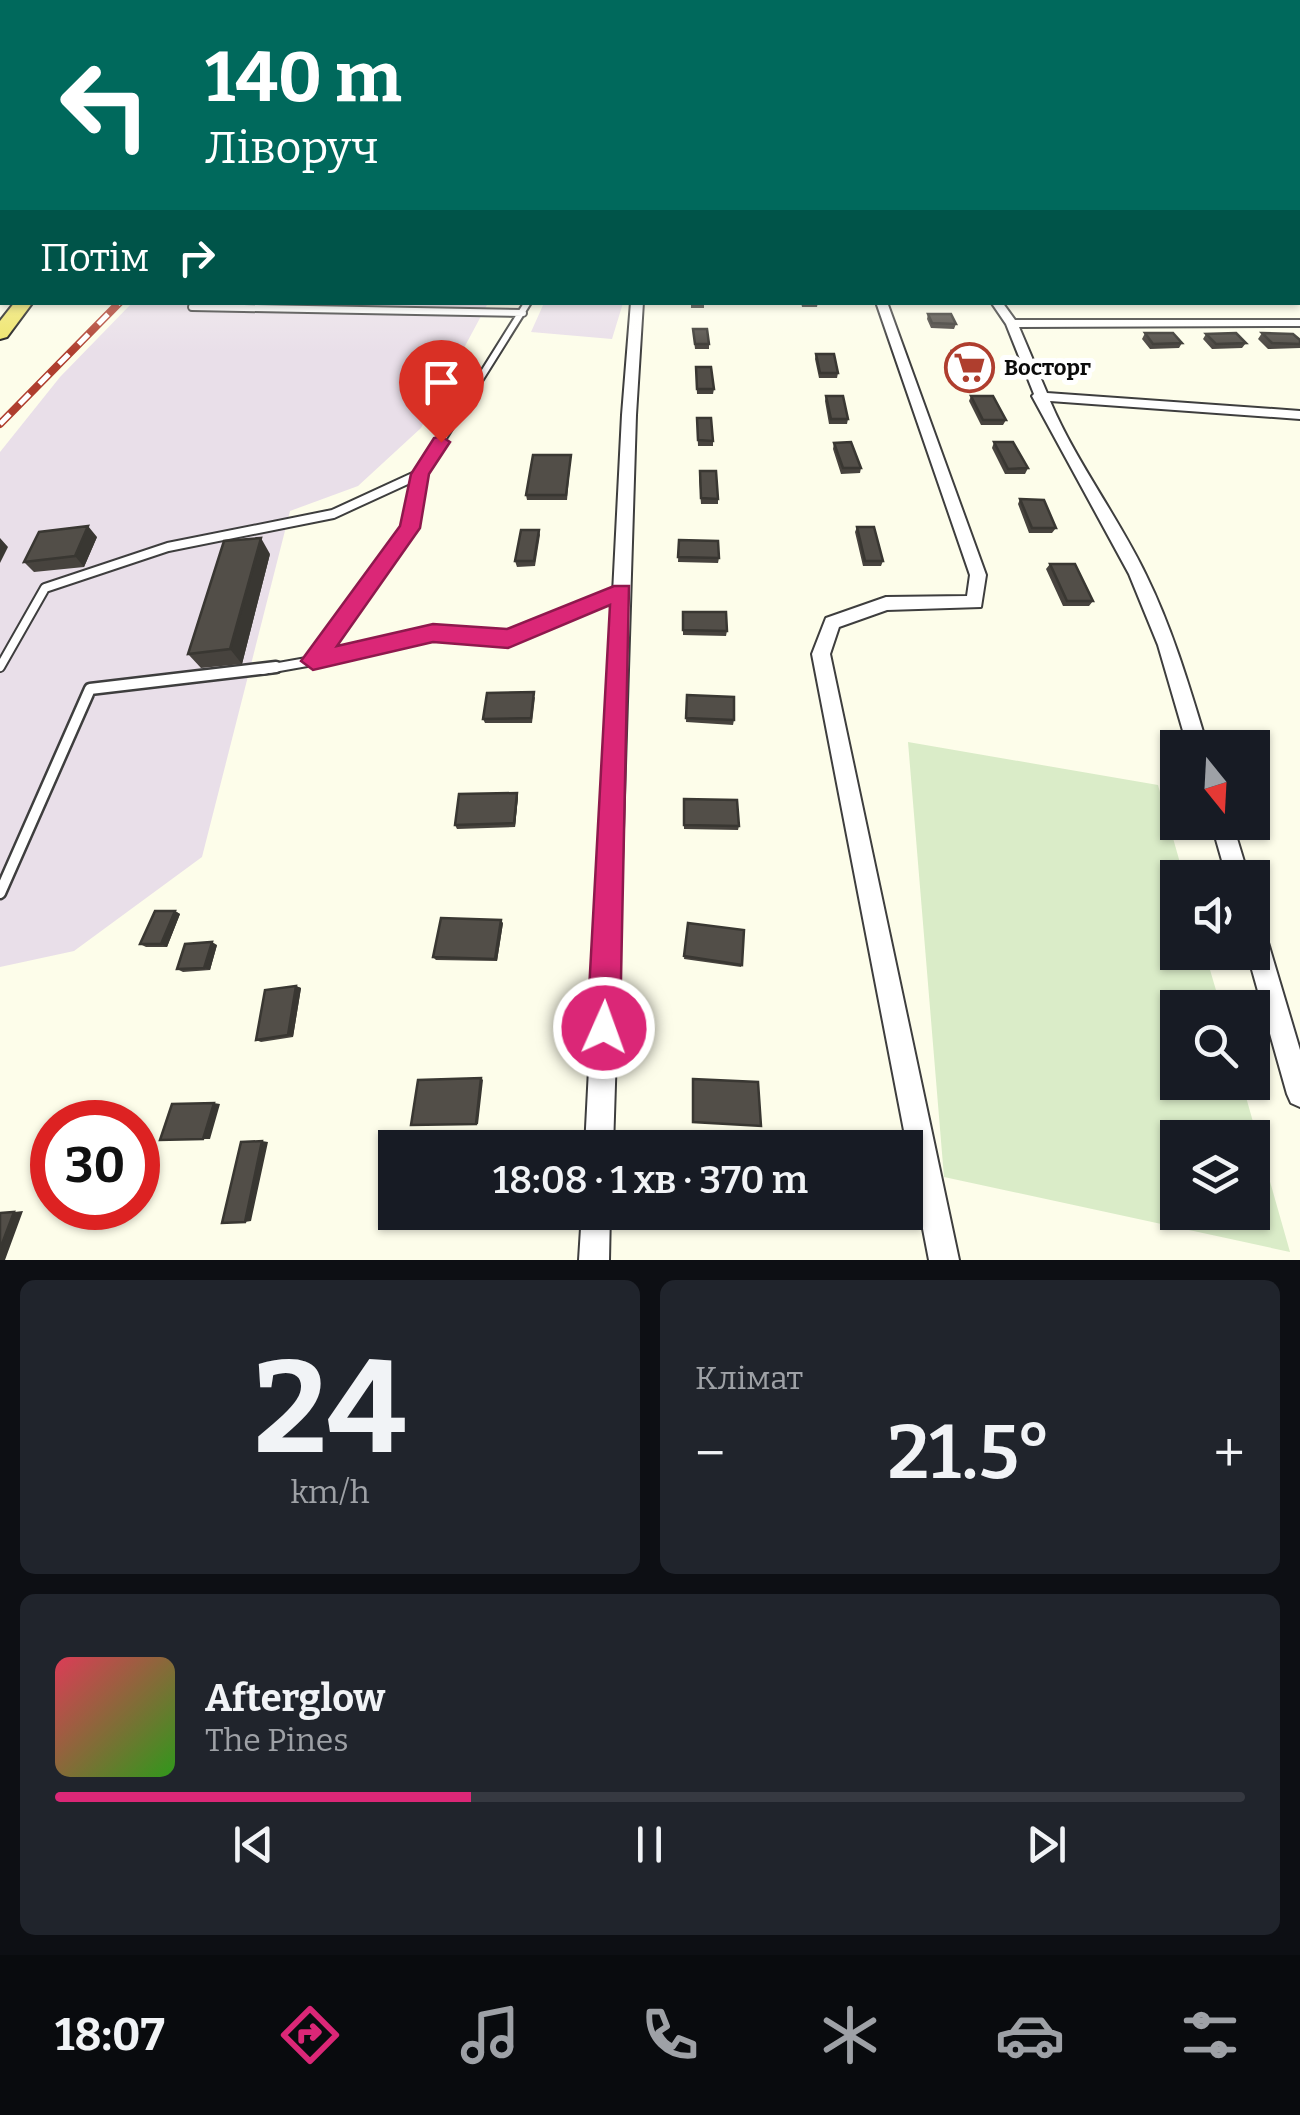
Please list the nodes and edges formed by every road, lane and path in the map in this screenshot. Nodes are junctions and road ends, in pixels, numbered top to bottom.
1 (23, 305) edge
2 (527, 305) edge
3 (637, 305) edge
4 (882, 305) edge
5 (998, 305) edge
6 (192, 307) dead end
7 (523, 313) junction
8 (1300, 323) edge
9 (1012, 324) junction
10 (0, 333) edge
11 (1039, 396) junction
12 (1300, 415) edge
13 (420, 474) junction
14 (622, 592) junction
15 (313, 661) junction
16 (0, 667) edge
17 (1193, 730) edge
18 (0, 893) edge
19 (1264, 970) edge
20 (1300, 1094) edge
21 (600, 1130) edge
22 (595, 1230) edge
23 (594, 1260) edge
24 (944, 1260) edge

1 - 10 main road
2 - 7 lane
3 - 14 street
4 - 24 street
5 - 9 street
6 - 7 lane
7 - 13 lane
8 - 9 street
9 - 11 street
11 - 12 street
11 - 17 street
13 - 15 lane
13 - 16 lane
14 - 15 lane
14 - 21 street
15 - 18 lane
19 - 20 street
22 - 23 street

